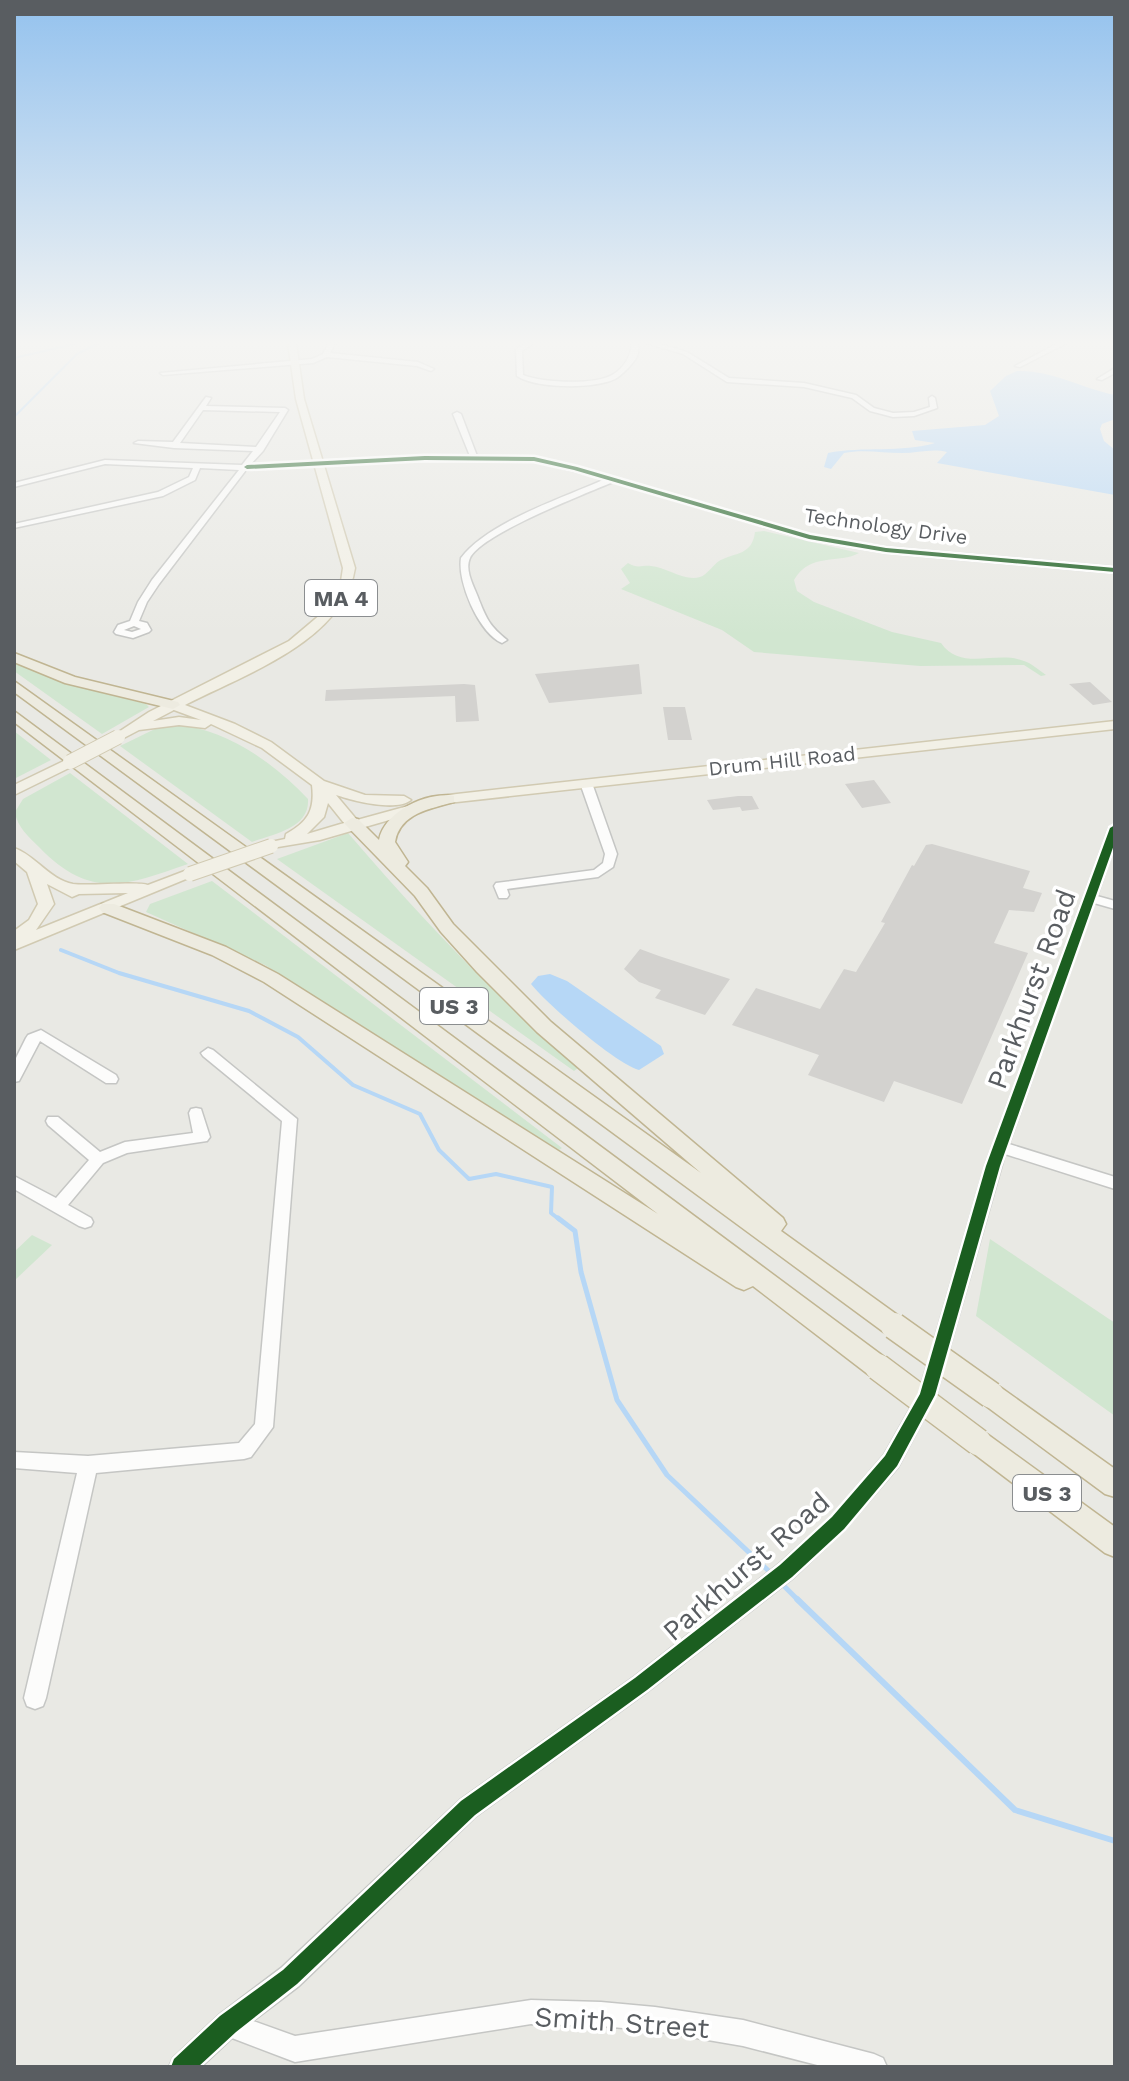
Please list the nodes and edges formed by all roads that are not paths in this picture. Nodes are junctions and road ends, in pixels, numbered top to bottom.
1 (178, 440) edge
2 (266, 440) edge
3 (312, 440) edge
4 (467, 440) edge
5 (138, 443) dead end
6 (174, 446) junction
7 (260, 449) junction
8 (474, 457) junction
9 (517, 459) junction
10 (198, 465) junction
11 (319, 465) junction
12 (247, 467) junction
13 (612, 479) junction
14 (14, 485) edge
15 (14, 526) edge
16 (1115, 570) edge
17 (134, 623) dead end
18 (502, 640) dead end
19 (14, 657) edge
20 (232, 678) junction
21 (14, 685) edge
22 (173, 705) junction
23 (14, 715) edge
24 (1115, 725) edge
25 (244, 733) junction
26 (122, 735) junction
27 (318, 783) junction
28 (586, 783) junction
29 (14, 791) edge
30 (448, 799) junction
31 (352, 823) junction
32 (1115, 828) edge
33 (271, 846) junction
34 (14, 853) edge
35 (34, 870) junction
36 (409, 879) junction
37 (171, 881) junction
38 (63, 888) junction
39 (503, 895) dead end
40 (1089, 898) junction
41 (1115, 905) edge
42 (108, 908) junction
43 (14, 942) edge
44 (208, 1053) dead end
45 (14, 1077) edge
46 (111, 1079) dead end
47 (196, 1113) dead end
48 (53, 1121) dead end
49 (1000, 1147) junction
50 (98, 1159) junction
51 (14, 1182) edge
52 (1115, 1183) edge
53 (58, 1206) junction
54 (85, 1222) dead end
55 (894, 1326) junction
56 (878, 1367) junction
57 (14, 1460) edge
58 (88, 1465) junction
59 (1115, 1485) edge
60 (1115, 1544) edge
61 (35, 1698) dead end
62 (228, 2024) junction
63 (182, 2067) edge
64 (874, 2067) edge

1 - 6 street
2 - 7 street
3 - 11 main road, MA 4
4 - 8 street
5 - 6 street
6 - 7 street
7 - 12 street
8 - 9 street, Technology Drive
8 - 11 street, Technology Drive
9 - 11 street, Technology Drive
9 - 13 street, Technology Drive
10 - 12 street
10 - 14 street
10 - 15 street
11 - 12 street
11 - 20 main road, MA 4
12 - 17 street
13 - 16 street, Technology Drive
13 - 18 street
19 - 22 highway
20 - 22 main road, MA 4
20 - 25 main road
21 - 55 highway, US 3
22 - 25 main road
22 - 26 main road, MA 4
23 - 56 highway, US 3
24 - 28 main road, Drum Hill Road
25 - 26 main road
25 - 27 main road
26 - 29 main road, MA 4, bridge
27 - 30 main road, Drum Hill Road
27 - 31 main road
27 - 33 main road
28 - 30 main road, Drum Hill Road
28 - 39 street
30 - 31 main road, Drum Hill Road
30 - 36 highway
31 - 33 main road, Drum Hill Road
31 - 36 highway
32 - 40 street, Parkhurst Road
33 - 37 main road, bridge
34 - 35 main road
35 - 38 main road
35 - 43 main road
36 - 55 highway
37 - 38 main road
37 - 42 main road
38 - 42 main road
40 - 41 street
40 - 49 street, Parkhurst Road
42 - 43 main road
42 - 56 highway
44 - 58 street
45 - 46 street
47 - 50 street
48 - 50 street
49 - 52 street
49 - 62 street, Parkhurst Road
50 - 53 street
51 - 53 street
53 - 54 street
55 - 59 highway, US 3, bridge
56 - 60 highway, US 3, bridge
57 - 58 street
58 - 61 street
62 - 63 street, Parkhurst Road
62 - 64 street, Smith Street

